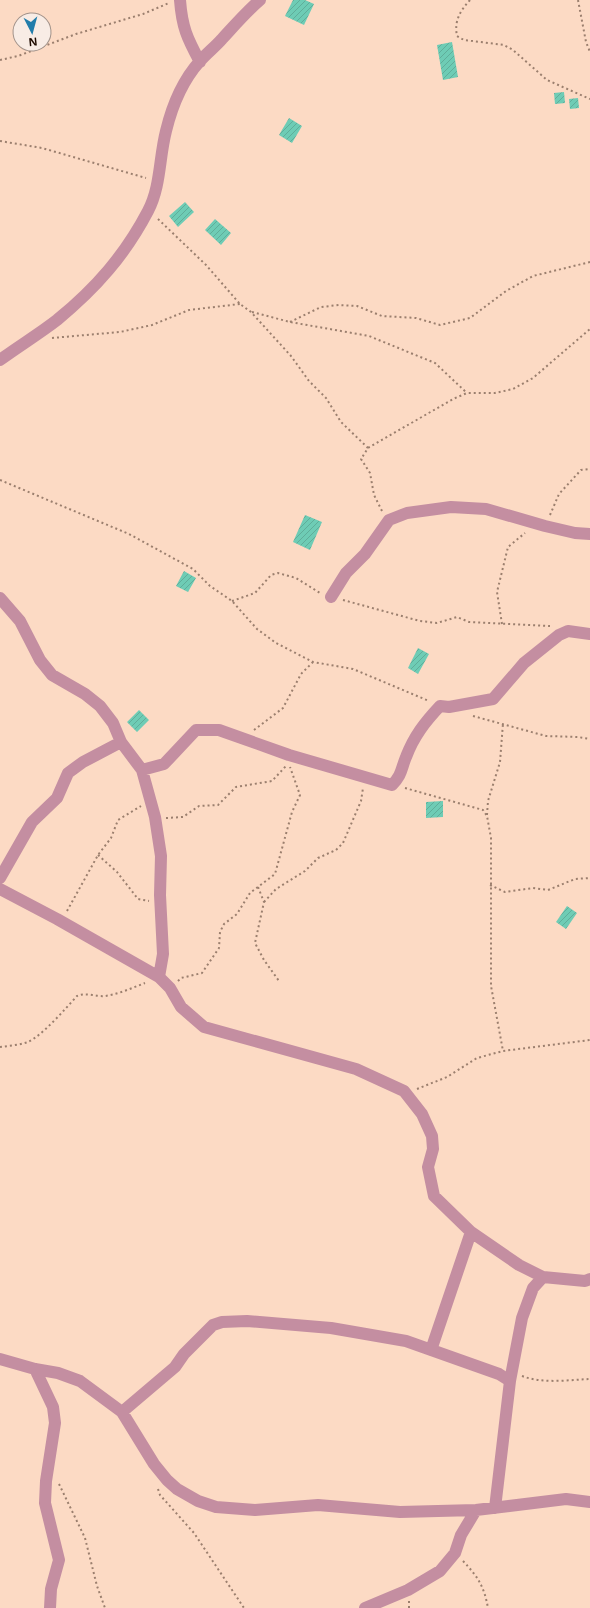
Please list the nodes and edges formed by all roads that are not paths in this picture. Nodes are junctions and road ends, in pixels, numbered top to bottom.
1 (260, 0) edge
2 (175, 1) edge
3 (200, 62) junction
4 (0, 360) edge
5 (590, 534) edge
6 (332, 597) road end
7 (0, 598) edge
8 (590, 634) edge
9 (122, 742) junction
10 (142, 770) junction
11 (0, 878) edge
12 (0, 889) edge
13 (159, 977) junction
14 (471, 1232) junction
15 (543, 1277) junction
16 (590, 1279) edge
17 (431, 1350) junction
18 (0, 1359) edge
19 (35, 1369) junction
20 (511, 1377) junction
21 (122, 1412) junction
22 (590, 1502) edge
23 (495, 1508) junction
24 (476, 1510) junction
25 (50, 1608) edge
26 (365, 1608) edge

1 - 3 street
2 - 3 street
3 - 4 street
5 - 6 street
7 - 9 street
8 - 10 street
9 - 10 street
9 - 11 street
10 - 13 street
12 - 13 street
13 - 14 street
14 - 15 street
14 - 17 street
15 - 16 street
15 - 20 street
17 - 20 street
17 - 21 street
18 - 19 street
19 - 21 street
19 - 25 street
20 - 23 street
21 - 24 street
22 - 23 street
23 - 24 street
24 - 26 street

